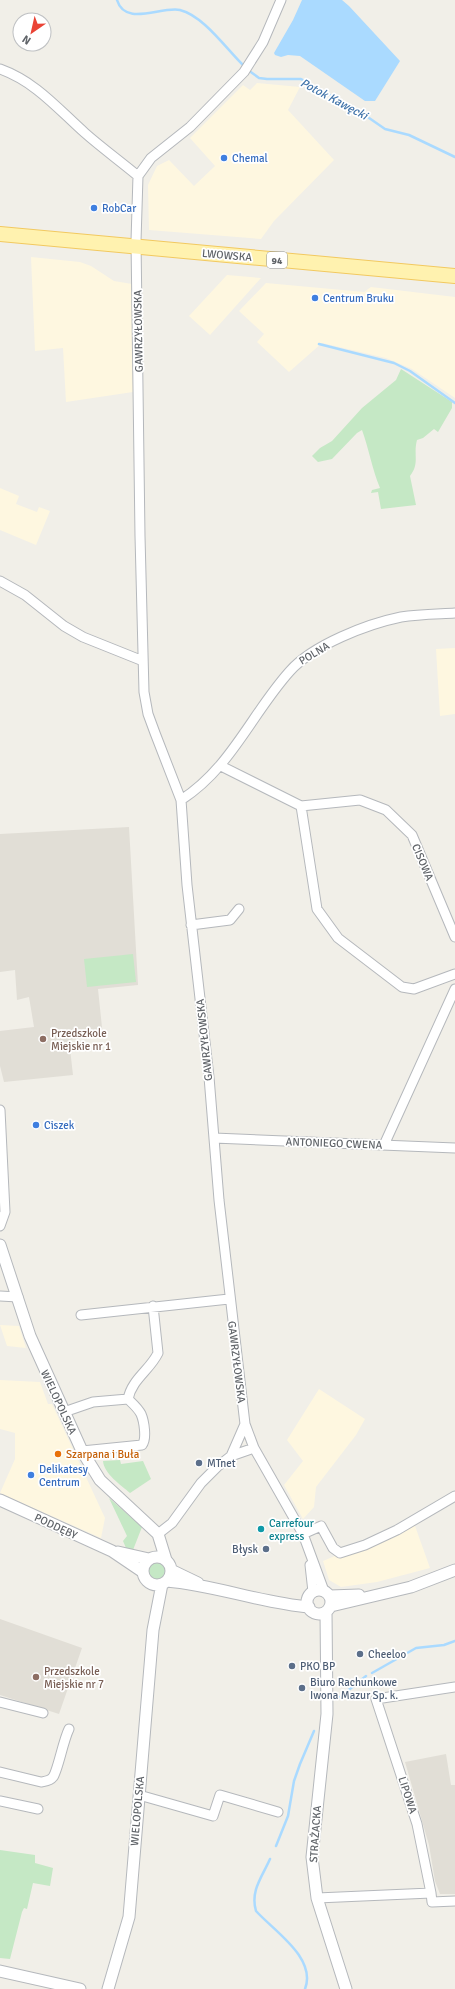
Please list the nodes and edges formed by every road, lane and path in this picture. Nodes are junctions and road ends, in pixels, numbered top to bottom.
1 (282, 0) edge
2 (0, 69) edge
3 (138, 176) junction
4 (0, 234) edge
5 (137, 247) junction
6 (455, 276) edge
7 (0, 581) edge
8 (455, 613) edge
9 (143, 661) junction
10 (221, 766) junction
11 (181, 800) junction
12 (301, 806) junction
13 (239, 909) dead end
14 (191, 925) junction
15 (455, 937) edge
16 (455, 974) edge
17 (455, 989) edge
18 (0, 1110) edge
19 (214, 1138) junction
20 (384, 1145) junction
21 (455, 1148) edge
22 (0, 1226) edge
23 (0, 1245) edge
24 (0, 1296) edge
25 (18, 1297) junction
26 (229, 1299) junction
27 (153, 1306) junction
28 (81, 1315) dead end
29 (128, 1399) junction
30 (64, 1412) junction
31 (245, 1424) junction
32 (254, 1448) junction
33 (82, 1451) junction
34 (231, 1456) junction
35 (455, 1496) edge
36 (0, 1500) edge
37 (158, 1534) junction
38 (304, 1534) junction
39 (112, 1551) junction
40 (151, 1558) junction
41 (169, 1565) junction
42 (455, 1570) edge
43 (143, 1572) junction
44 (150, 1583) junction
45 (164, 1583) junction
46 (204, 1586) junction
47 (319, 1602) junction
48 (153, 1630) junction
49 (455, 1687) edge
50 (0, 1702) edge
51 (43, 1713) dead end
52 (69, 1729) dead end
53 (0, 1772) edge
54 (139, 1795) junction
55 (0, 1800) edge
56 (38, 1809) dead end
57 (278, 1812) dead end
58 (431, 1893) junction
59 (316, 1898) junction
60 (455, 1901) edge
61 (0, 1971) edge
62 (80, 1989) edge
63 (108, 1989) edge
64 (346, 1989) edge

1 - 3 street
2 - 3 street
3 - 5 street, GAWRZYŁOWSKA
4 - 5 main road, LWOWSKA / 94
5 - 6 main road, LWOWSKA / 94
5 - 9 street, GAWRZYŁOWSKA
7 - 9 street
8 - 10 street, POLNA
9 - 11 street, GAWRZYŁOWSKA
10 - 11 street, POLNA
10 - 12 street
11 - 14 street, GAWRZYŁOWSKA
12 - 15 street, CISOWA
12 - 16 street
13 - 14 street
14 - 19 street, GAWRZYŁOWSKA
17 - 20 street
18 - 22 street
19 - 20 street, ANTONIEGO CWENA
19 - 26 street, GAWRZYŁOWSKA
20 - 21 street, ANTONIEGO CWENA
23 - 25 street, WIELOPOLSKA
24 - 25 street
25 - 30 street, WIELOPOLSKA
26 - 27 street
26 - 31 street, GAWRZYŁOWSKA
27 - 28 street
27 - 29 street
29 - 30 street
29 - 33 street
30 - 33 street, WIELOPOLSKA
31 - 32 street, GAWRZYŁOWSKA
31 - 34 street
32 - 34 street
32 - 38 street, STRAŻACKA
33 - 37 street, WIELOPOLSKA
34 - 37 street
35 - 38 street
36 - 39 street, PODDĘBY
37 - 40 street
37 - 41 street, WIELOPOLSKA
38 - 47 street, STRAŻACKA
39 - 40 street, PODDĘBY
39 - 43 street, PODDĘBY
40 - 41 street
40 - 43 street
41 - 45 street
41 - 46 street
42 - 47 street
43 - 44 street
44 - 45 street
44 - 48 street, WIELOPOLSKA
45 - 46 street
45 - 48 street, WIELOPOLSKA
46 - 47 street
47 - 59 street, STRAŻACKA
48 - 54 street, WIELOPOLSKA
49 - 58 street, LIPOWA
50 - 51 street
52 - 53 street
54 - 57 street
54 - 63 street, WIELOPOLSKA
55 - 56 street
58 - 59 street
58 - 60 street
59 - 64 street, STRAŻACKA
61 - 62 street

